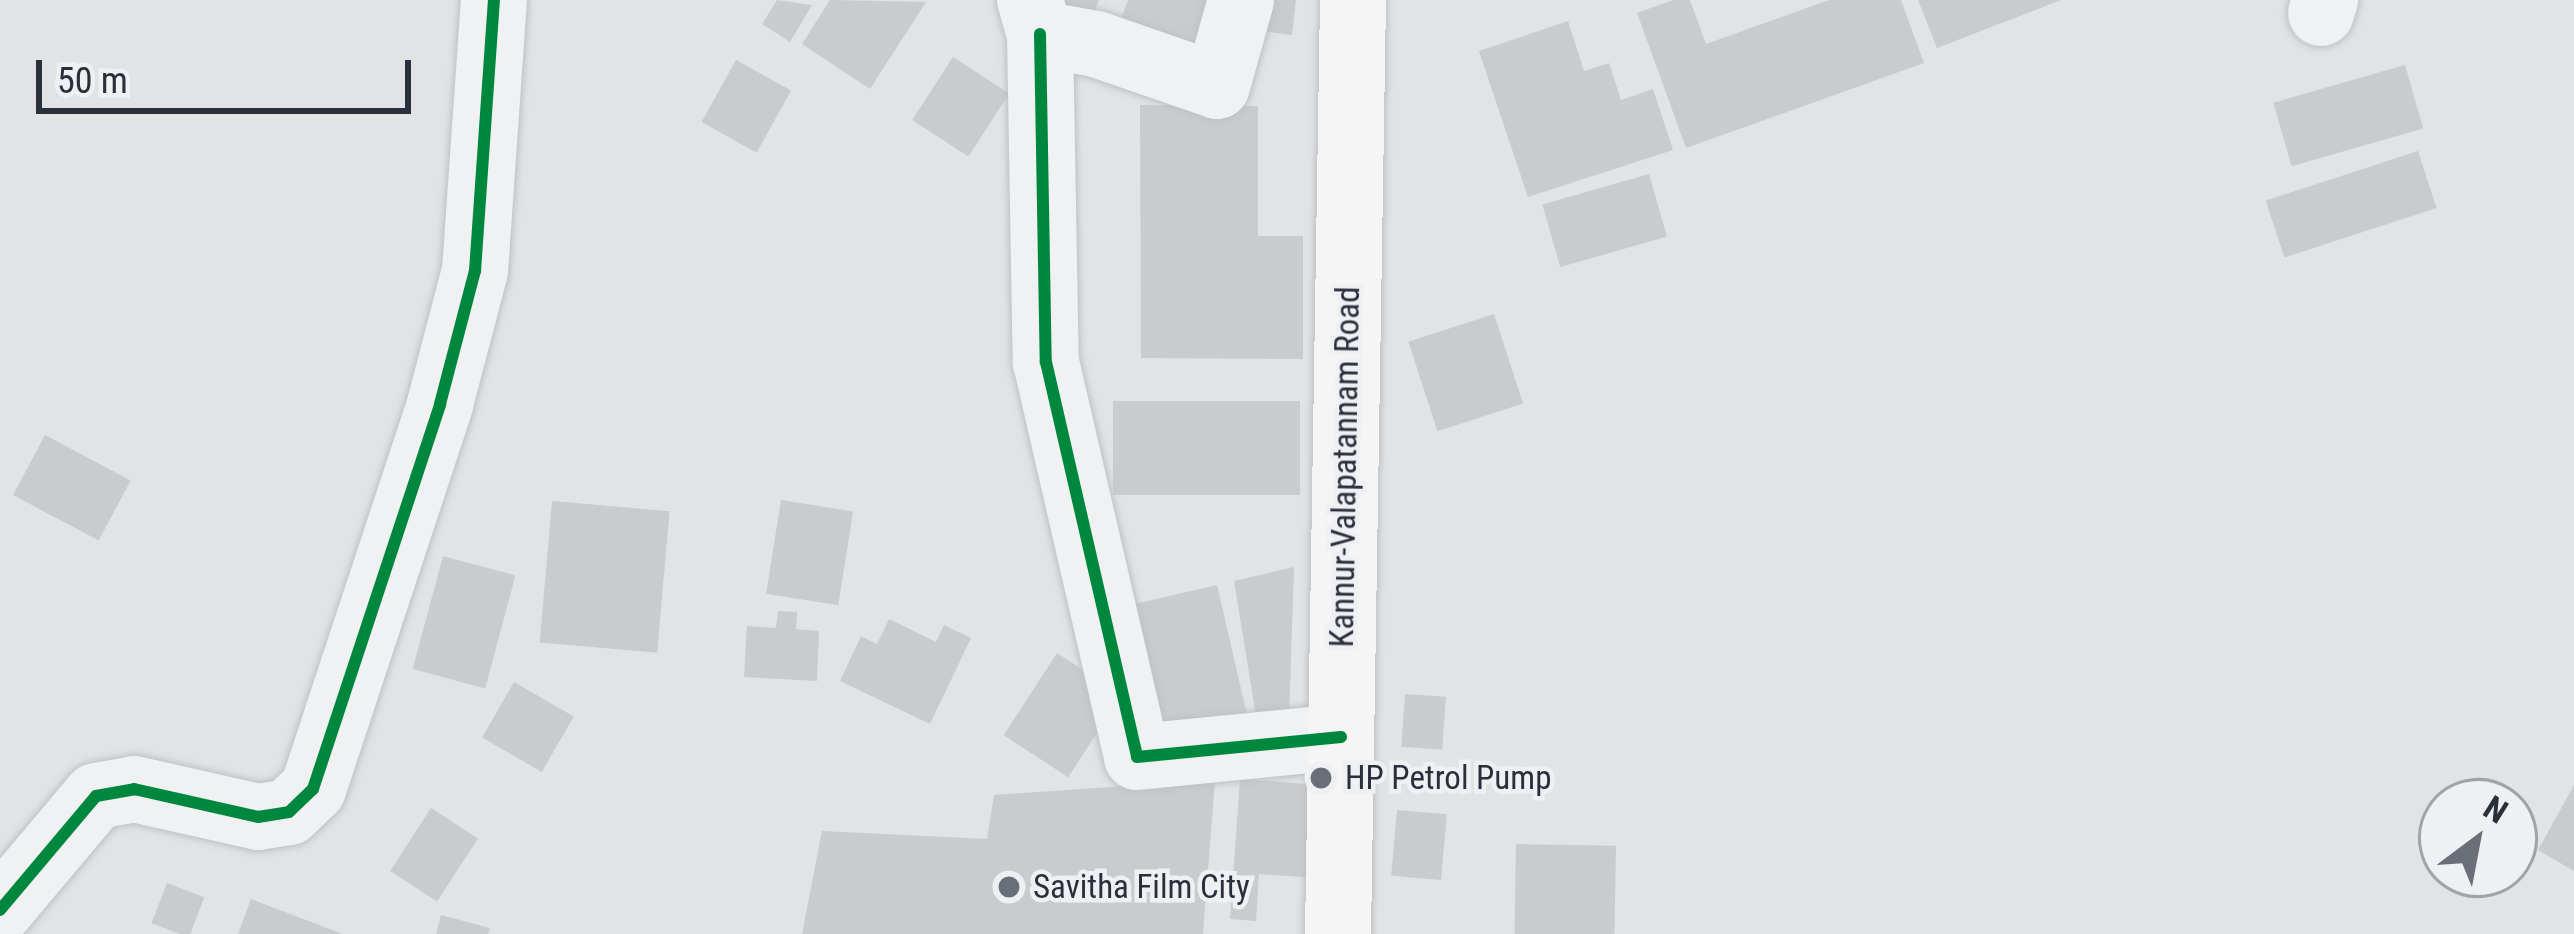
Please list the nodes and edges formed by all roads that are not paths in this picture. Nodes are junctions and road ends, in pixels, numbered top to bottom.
1 (494, 0) edge
2 (1241, 0) edge
3 (1353, 0) edge
4 (1035, 17) edge
5 (1341, 737) junction
6 (0, 910) edge
7 (1338, 934) edge

1 - 6 street
2 - 4 street
3 - 5 main road, Kannur-Valapatannam Road
4 - 5 street
5 - 7 main road, Kannur-Valapatannam Road

